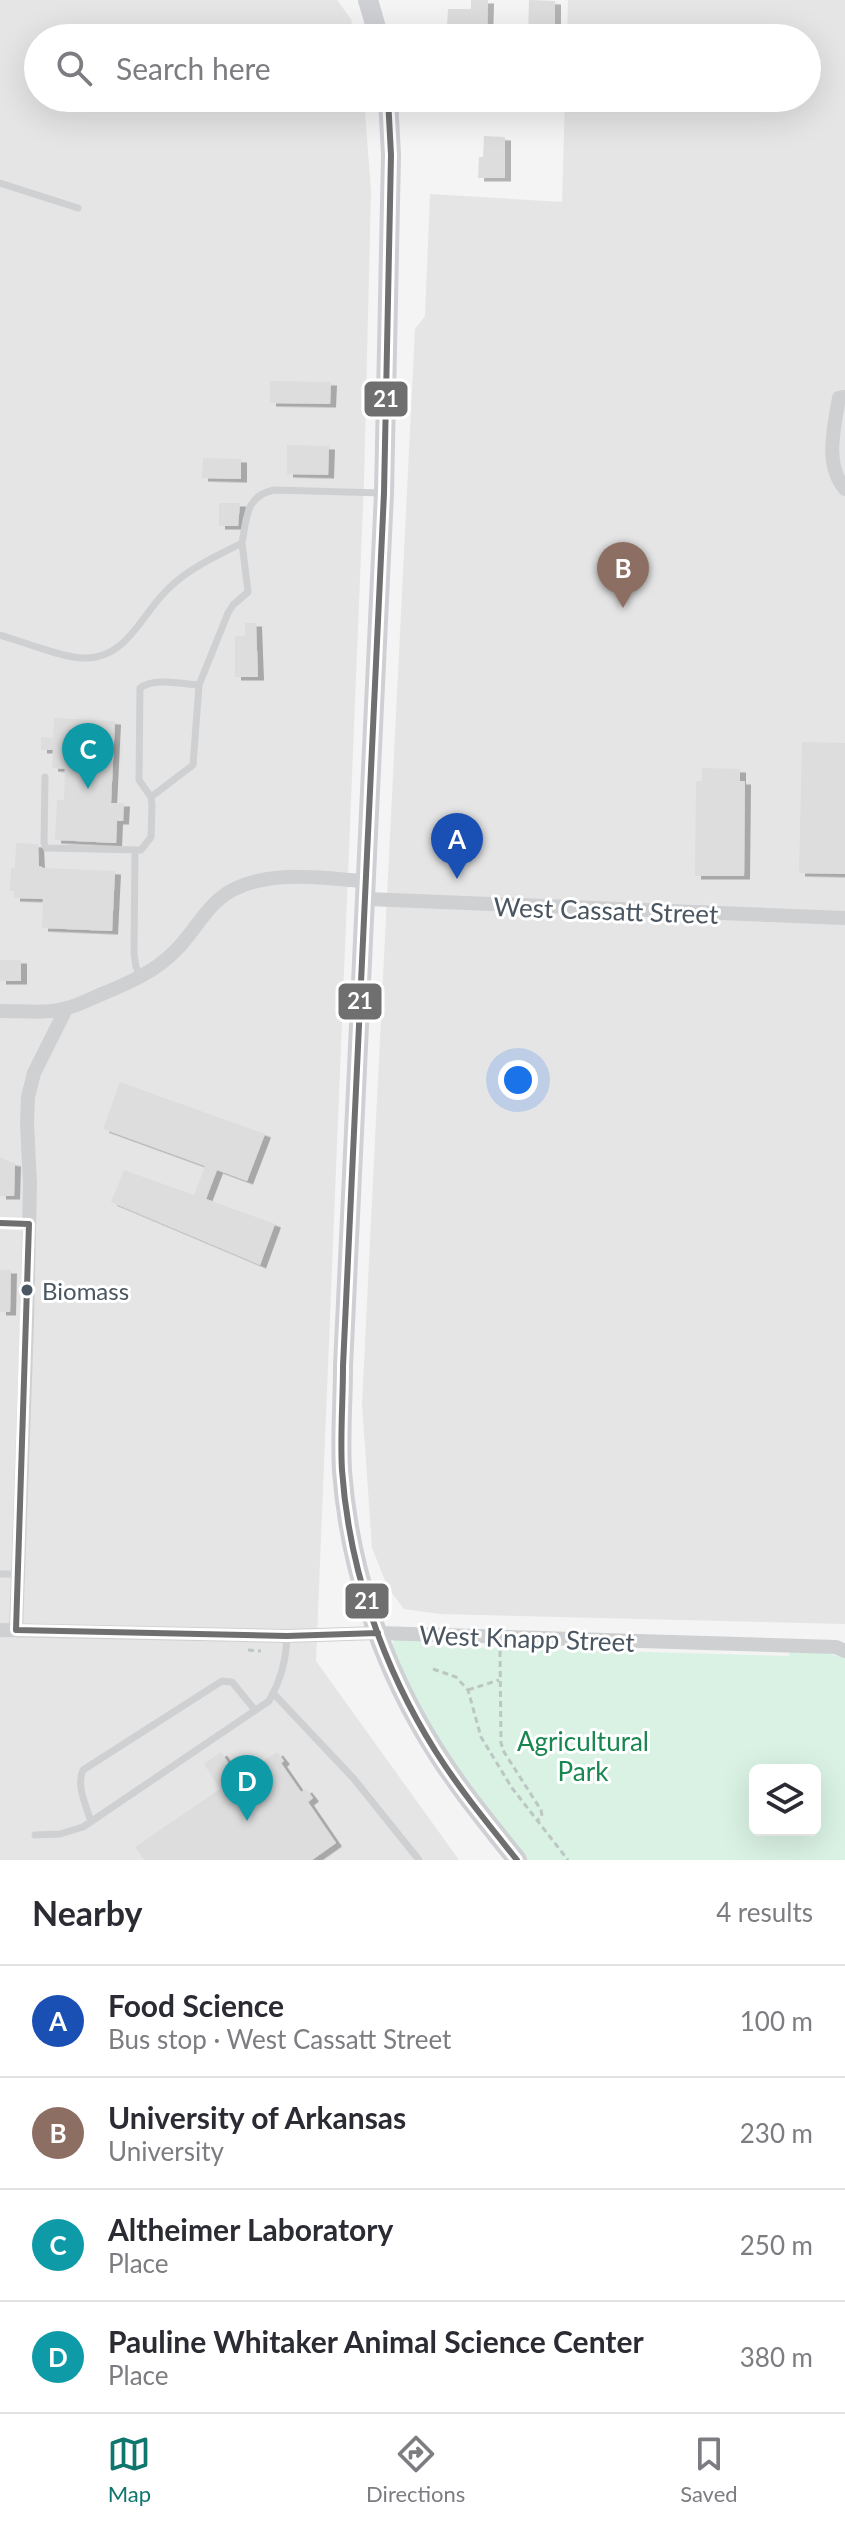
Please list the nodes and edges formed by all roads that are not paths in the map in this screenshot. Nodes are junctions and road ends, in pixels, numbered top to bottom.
1 (368, 0) edge
2 (375, 24) edge
3 (389, 112) edge
4 (0, 183) edge
5 (78, 208) dead end
6 (845, 397) edge
7 (845, 489) edge
8 (384, 493) junction
9 (242, 543) junction
10 (0, 635) edge
11 (199, 685) junction
12 (45, 777) dead end
13 (151, 797) junction
14 (135, 851) junction
15 (367, 890) junction
16 (845, 918) edge
17 (141, 977) junction
18 (66, 1009) junction
19 (0, 1011) edge
20 (0, 1223) edge
21 (29, 1224) junction
22 (0, 1574) edge
23 (18, 1574) junction
24 (0, 1630) edge
25 (16, 1630) junction
26 (378, 1633) junction
27 (287, 1636) junction
28 (845, 1651) edge
29 (273, 1693) junction
30 (255, 1710) junction
31 (91, 1822) junction
32 (35, 1835) dead end
33 (419, 1860) edge
34 (517, 1860) edge

1 - 2 main road
3 - 8 main road
4 - 5 lane
6 - 7 street
8 - 9 lane
8 - 15 main road
9 - 10 lane
9 - 11 lane
11 - 13 lane
11 - 13 lane
12 - 14 lane
13 - 14 lane
14 - 17 lane
15 - 16 street, West Cassatt Street
15 - 17 street, West Cassatt Street
15 - 26 main road
17 - 18 street, West Cassatt Street
18 - 19 street, West Cassatt Street
18 - 21 street
20 - 21 lane
21 - 23 street
22 - 23 lane
23 - 25 street
24 - 25 street, West Knapp Street
25 - 27 street, West Knapp Street
26 - 27 street, West Knapp Street
26 - 28 street, West Knapp Street
26 - 34 main road
27 - 29 lane
29 - 30 lane
29 - 33 lane
30 - 31 lane
30 - 31 lane
31 - 32 lane

